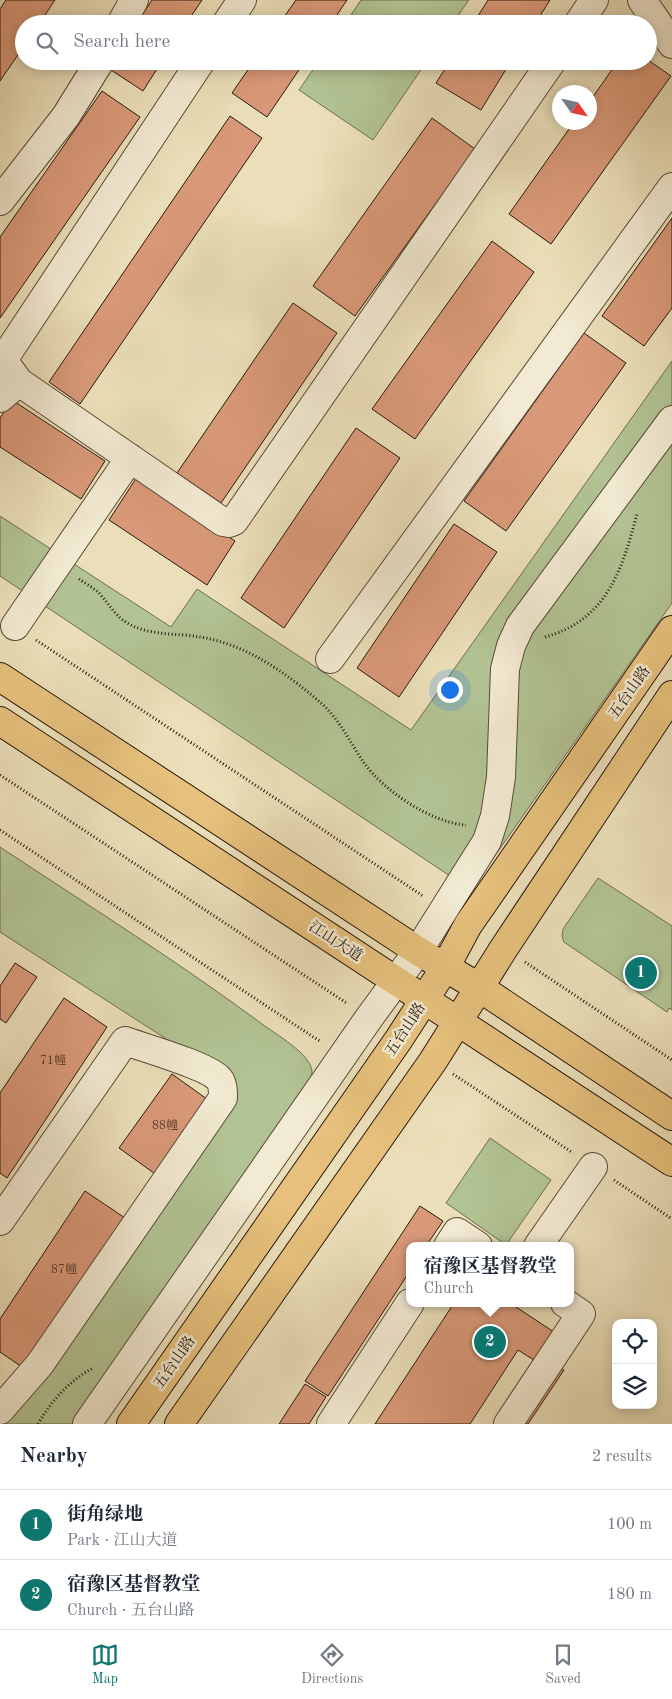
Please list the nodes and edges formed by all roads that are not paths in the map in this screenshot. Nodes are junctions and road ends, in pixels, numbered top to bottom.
1 (134, 0) edge
2 (242, 0) edge
3 (594, 0) edge
4 (642, 0) edge
5 (126, 15) edge
6 (232, 15) edge
7 (584, 15) edge
8 (652, 15) edge
9 (657, 22) edge
10 (672, 44) edge
11 (94, 70) edge
12 (195, 70) edge
13 (546, 70) edge
14 (672, 187) edge
15 (0, 201) edge
16 (10, 390) edge
17 (672, 420) edge
18 (130, 458) junction
19 (15, 626) road end
20 (672, 630) edge
21 (330, 660) dead end
22 (0, 678) edge
23 (672, 695) edge
24 (0, 721) edge
25 (418, 952) junction
26 (446, 966) junction
27 (396, 981) junction
28 (480, 988) junction
29 (424, 1000) junction
30 (458, 1023) junction
31 (672, 1116) edge
32 (672, 1162) edge
33 (593, 1167) road end
34 (0, 1221) edge
35 (451, 1242) edge
36 (472, 1242) edge
37 (541, 1242) edge
38 (407, 1307) edge
39 (571, 1307) edge
40 (5, 1394) edge
41 (87, 1424) edge
42 (131, 1424) edge
43 (179, 1424) edge
44 (331, 1424) edge
45 (508, 1424) edge

1 - 5 lane
2 - 6 lane
3 - 7 lane
4 - 8 lane
9 - 10 lane
11 - 15 lane
12 - 16 lane
13 - 18 lane
14 - 21 lane
16 - 18 lane
17 - 25 lane
18 - 19 lane
20 - 26 main road, 五台山路
22 - 25 main road
23 - 28 main road
24 - 27 main road, 江山大道
25 - 26 main road
25 - 27 lane
26 - 28 main road
26 - 29 main road, 五台山路
27 - 29 main road, 江山大道
27 - 41 lane
28 - 30 main road
28 - 31 main road
29 - 30 main road, 江山大道
29 - 42 main road, 五台山路
30 - 32 main road, 江山大道
30 - 43 main road
33 - 37 lane
34 - 40 lane
35 - 36 lane
38 - 44 lane
39 - 45 lane

